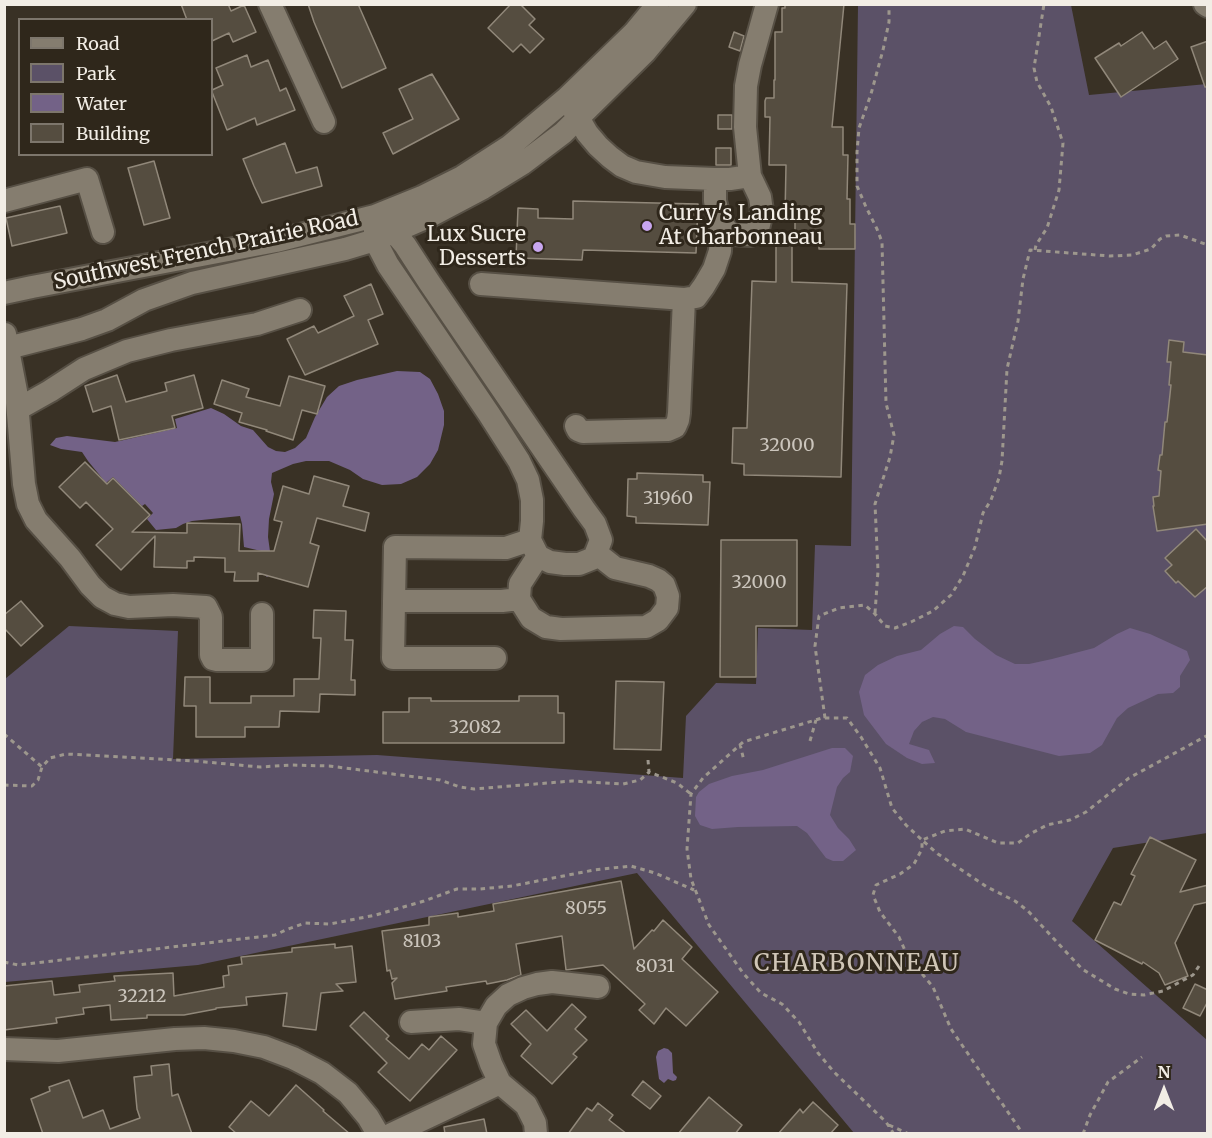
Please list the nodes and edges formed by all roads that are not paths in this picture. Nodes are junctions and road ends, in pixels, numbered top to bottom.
1 (270, 4) edge
2 (658, 4) edge
3 (685, 4) edge
4 (764, 14) edge
5 (567, 98) junction
6 (579, 118) junction
7 (324, 122) dead end
8 (750, 176) junction
9 (715, 179) junction
10 (4, 201) edge
11 (375, 216) junction
12 (721, 221) junction
13 (103, 232) dead end
14 (385, 236) junction
15 (481, 284) dead end
16 (4, 293) edge
17 (684, 299) junction
18 (300, 310) dead end
19 (6, 343) edge
20 (13, 403) edge
21 (576, 426) dead end
22 (534, 548) junction
23 (596, 553) junction
24 (519, 599) junction
25 (394, 601) junction
26 (262, 614) dead end
27 (495, 658) dead end
28 (598, 987) dead end
29 (411, 1022) dead end
30 (486, 1023) junction
31 (4, 1049) edge
32 (500, 1083) junction
33 (378, 1134) edge
34 (392, 1134) edge
35 (536, 1134) edge

1 - 7 street
2 - 5 street, Southwest French Prairie Road
3 - 6 street, Southwest French Prairie Road
4 - 8 street
5 - 6 street
5 - 11 street, Southwest French Prairie Road
6 - 9 street
6 - 14 street, Southwest French Prairie Road
8 - 9 street
8 - 12 street
9 - 12 street
10 - 13 street
11 - 14 street
11 - 16 street, Southwest French Prairie Road
12 - 17 street
14 - 19 street, Southwest French Prairie Road
14 - 22 street
14 - 23 street
15 - 17 street
17 - 21 street
18 - 20 street
19 - 20 street
20 - 26 street
22 - 23 street
22 - 24 street
22 - 25 street
23 - 24 street
24 - 25 street
25 - 27 street
28 - 30 street
29 - 30 street
30 - 32 street
31 - 33 street
32 - 34 street
32 - 35 street

